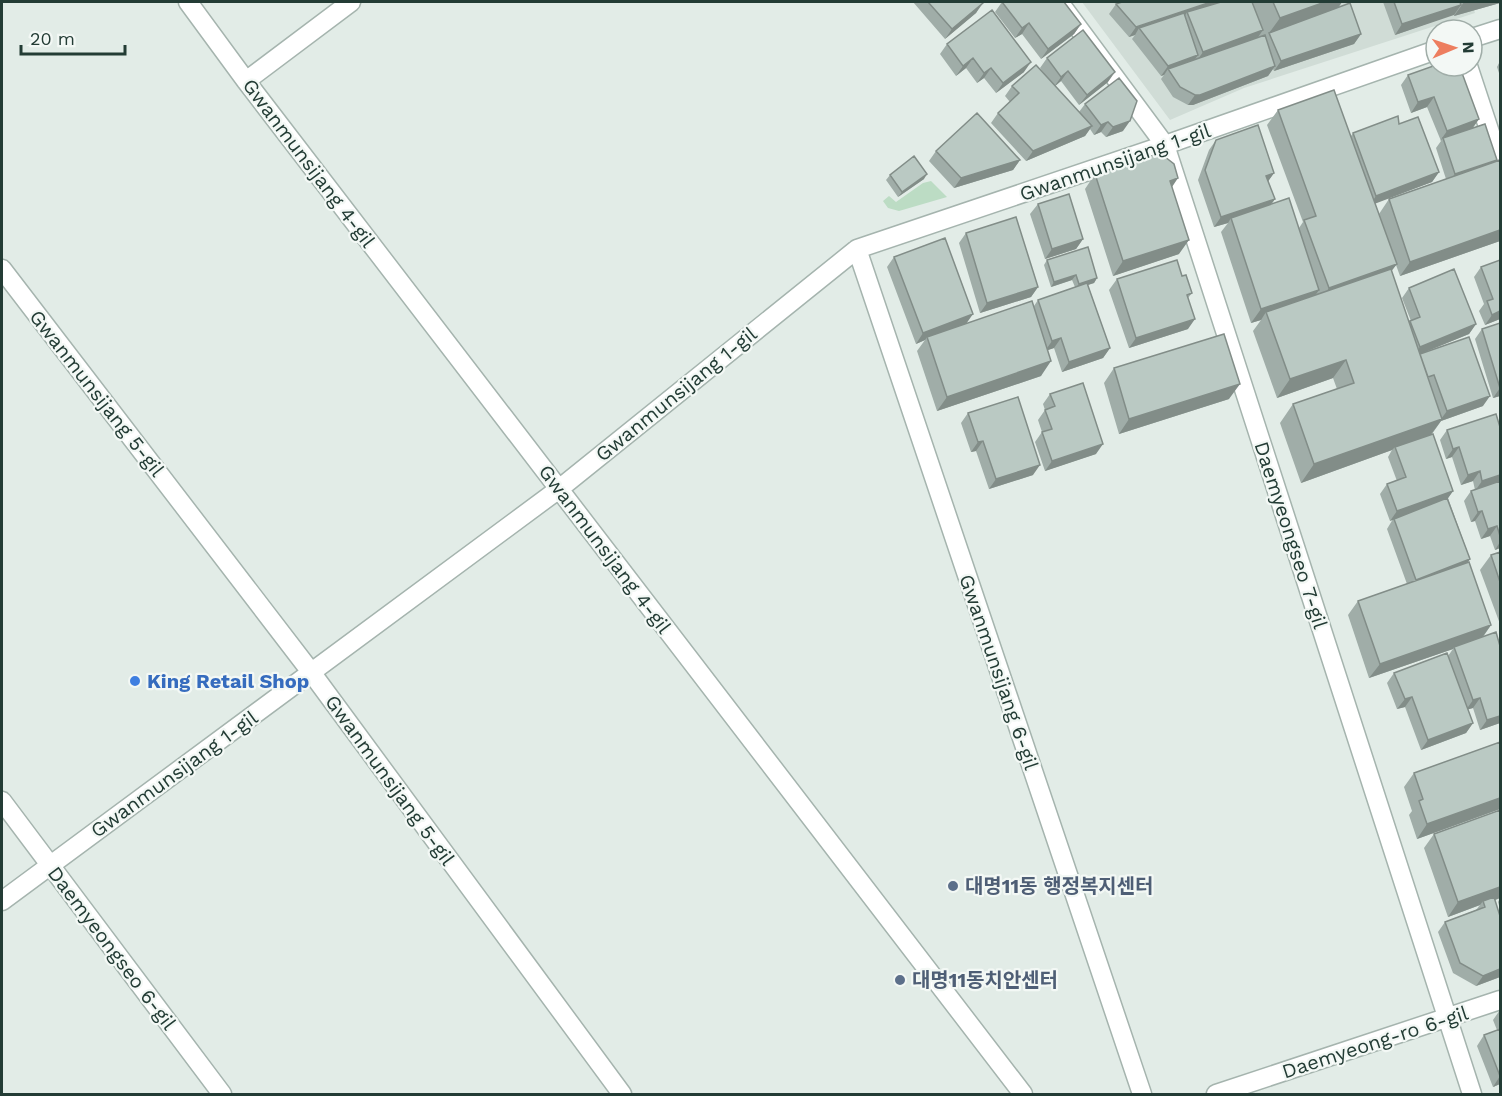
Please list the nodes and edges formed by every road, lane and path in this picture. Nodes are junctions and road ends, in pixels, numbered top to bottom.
1 (188, 2) edge
2 (351, 2) edge
3 (1059, 2) edge
4 (1500, 29) edge
5 (1484, 34) edge
6 (1424, 54) edge
7 (1472, 78) edge
8 (246, 81) junction
9 (1165, 145) junction
10 (1500, 163) edge
11 (857, 249) junction
12 (2, 269) edge
13 (559, 489) junction
14 (311, 672) junction
15 (2, 801) edge
16 (50, 865) junction
17 (2, 901) edge
18 (1500, 1000) edge
19 (1447, 1018) junction
20 (222, 1095) edge
21 (622, 1095) edge
22 (1023, 1095) edge
23 (1142, 1095) edge
24 (1216, 1095) edge
25 (1472, 1095) edge

1 - 8 street, Gwanmunsijang 4-gil
2 - 8 street
3 - 9 street, Daemyeongseo 7-gil
4 - 5 street
6 - 9 street, Gwanmunsijang 1-gil
7 - 10 street
8 - 13 street, Gwanmunsijang 4-gil
9 - 11 street, Gwanmunsijang 1-gil
9 - 19 street, Daemyeongseo 7-gil
11 - 13 street, Gwanmunsijang 1-gil
11 - 23 street, Gwanmunsijang 6-gil
12 - 14 street, Gwanmunsijang 5-gil
13 - 14 street, Gwanmunsijang 1-gil
13 - 22 street, Gwanmunsijang 4-gil
14 - 16 street, Gwanmunsijang 1-gil
14 - 21 street, Gwanmunsijang 5-gil
15 - 16 street, Daemyeongseo 6-gil
16 - 17 street, Gwanmunsijang 1-gil
16 - 20 street, Daemyeongseo 6-gil
18 - 19 street, Daemyeong-ro 6-gil
19 - 24 street, Daemyeong-ro 6-gil
19 - 25 street, Daemyeongseo 7-gil

